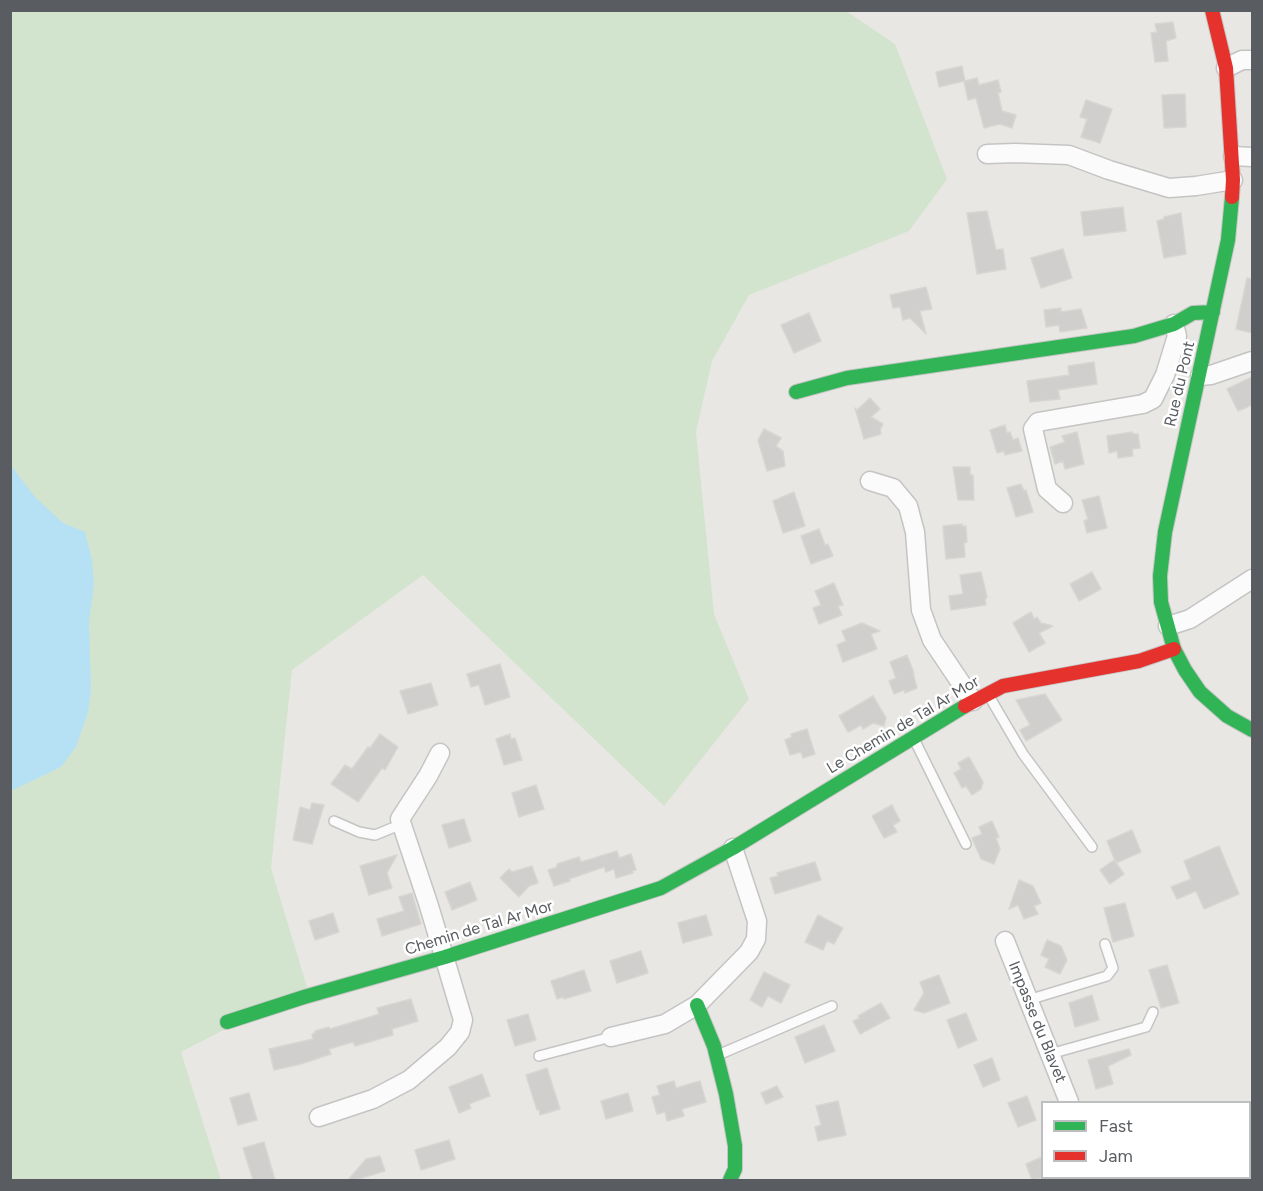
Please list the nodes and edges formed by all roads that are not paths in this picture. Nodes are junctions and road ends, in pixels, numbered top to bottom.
1 (1212, 10) edge
2 (1252, 60) edge
3 (1226, 68) junction
4 (987, 154) dead end
5 (1233, 156) junction
6 (1252, 157) edge
7 (1233, 180) junction
8 (1213, 312) junction
9 (1174, 324) junction
10 (1252, 361) edge
11 (1200, 376) junction
12 (796, 392) dead end
13 (870, 481) dead end
14 (1063, 503) dead end
15 (1252, 579) edge
16 (1168, 626) junction
17 (1174, 649) junction
18 (980, 697) junction
19 (1252, 730) edge
20 (913, 737) junction
21 (440, 753) dead end
22 (334, 821) dead end
23 (402, 824) junction
24 (966, 844) dead end
25 (733, 848) junction
26 (1092, 848) dead end
27 (1005, 941) dead end
28 (1105, 944) dead end
29 (445, 957) junction
30 (1029, 1000) junction
31 (697, 1005) junction
32 (832, 1006) dead end
33 (1153, 1012) dead end
34 (227, 1022) dead end
35 (611, 1037) joint
36 (1050, 1054) junction
37 (539, 1056) dead end
38 (716, 1056) junction
39 (1069, 1101) edge
40 (319, 1117) dead end
41 (730, 1180) edge

1 - 3 street, Rue du Pont
2 - 3 street
3 - 5 street, Rue du Pont
4 - 7 street
5 - 6 street
5 - 7 street, Rue du Pont
7 - 8 street, Rue du Pont
8 - 9 street
8 - 11 street, Rue du Pont
9 - 12 street
9 - 14 street
10 - 11 street
11 - 16 street, Rue du Pont
13 - 18 street
15 - 16 street
16 - 17 street, Rue du Pont
17 - 18 street, Le Chemin de Tal Ar Mor
17 - 19 street, Rue du Pont
18 - 20 street, Le Chemin de Tal Ar Mor
18 - 26 lane
20 - 24 lane
20 - 25 street, Le Chemin de Tal Ar Mor
21 - 23 street
22 - 23 lane
23 - 29 street
25 - 29 street, Chemin de Tal Ar Mor
25 - 31 street
27 - 30 street, Impasse du Blavet
28 - 30 lane
29 - 34 street, Chemin de Tal Ar Mor
29 - 40 street
30 - 36 street, Impasse du Blavet
31 - 35 street
31 - 38 street
32 - 38 lane
33 - 36 lane
35 - 37 lane
36 - 39 street, Impasse du Blavet
38 - 41 street

